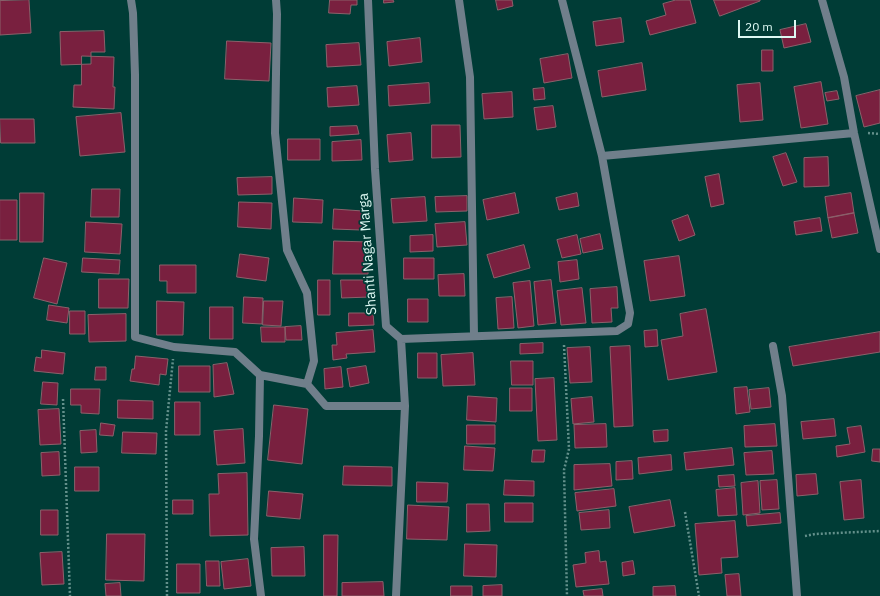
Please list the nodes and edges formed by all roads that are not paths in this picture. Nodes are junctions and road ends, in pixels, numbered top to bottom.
1 (131, 0) edge
2 (276, 0) edge
3 (368, 0) edge
4 (459, 0) edge
5 (562, 0) edge
6 (822, 0) edge
7 (854, 133) junction
8 (602, 156) junction
9 (880, 249) edge
10 (474, 336) junction
11 (401, 339) junction
12 (773, 346) dead end
13 (260, 375) junction
14 (307, 384) junction
15 (405, 406) junction
16 (261, 596) edge
17 (396, 596) edge
18 (797, 596) edge

1 - 13 street
2 - 14 street
3 - 11 street, Shanti Nagar Marga
4 - 10 street
5 - 8 street
6 - 7 street
7 - 8 street
7 - 9 street
8 - 10 street
10 - 11 street
11 - 15 street
12 - 18 street
13 - 14 street
13 - 16 street
14 - 15 street
15 - 17 street

